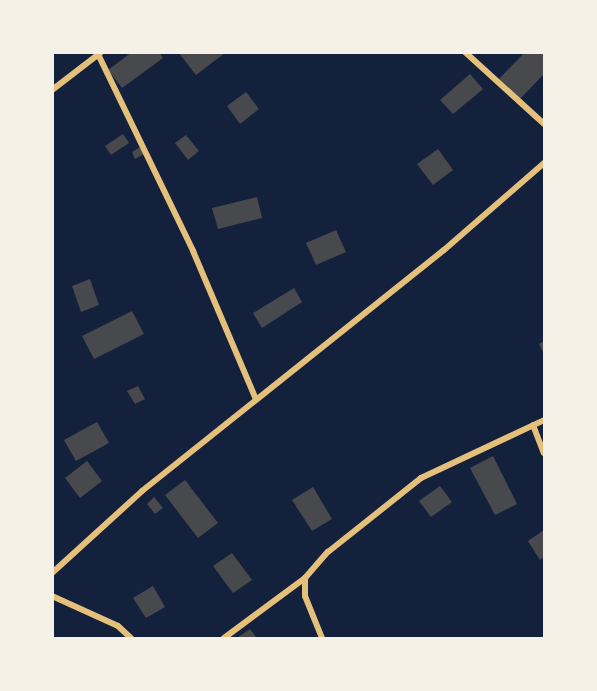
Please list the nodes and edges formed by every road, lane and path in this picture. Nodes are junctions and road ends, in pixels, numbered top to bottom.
1 (465, 52) edge
2 (98, 53) edge
3 (52, 90) edge
4 (544, 124) edge
5 (544, 163) edge
6 (255, 397) junction
7 (544, 420) edge
8 (533, 425) junction
9 (544, 453) edge
10 (52, 573) edge
11 (305, 578) junction
12 (52, 596) edge
13 (131, 639) edge
14 (224, 639) edge
15 (322, 639) edge

1 - 4 street
2 - 3 street
2 - 6 street
5 - 6 street
6 - 10 street
7 - 8 street
8 - 9 street
8 - 11 street
11 - 14 street
11 - 15 street
12 - 13 street

